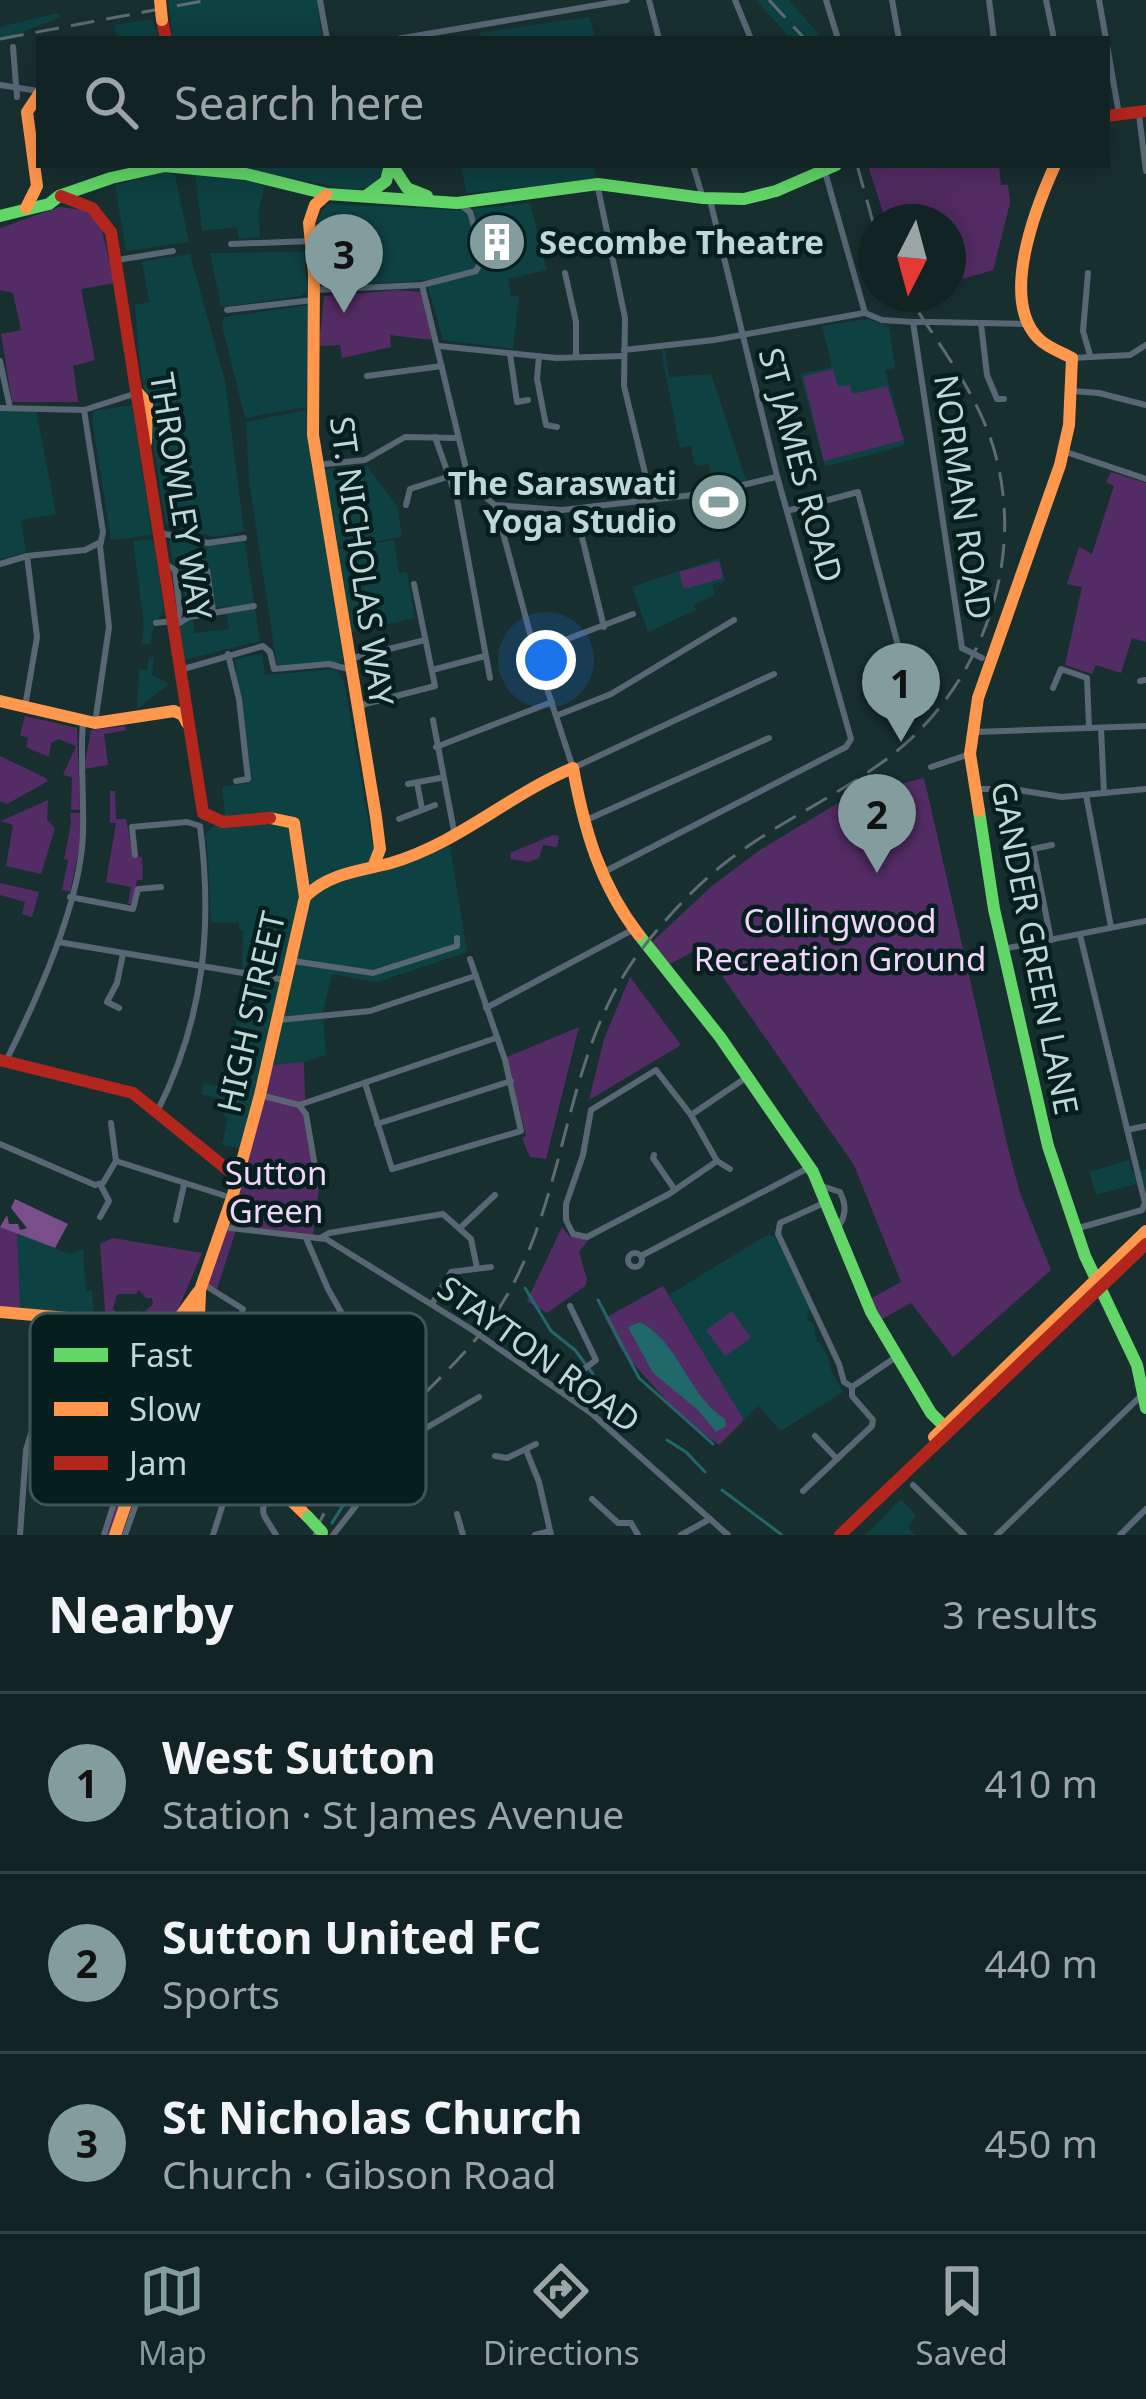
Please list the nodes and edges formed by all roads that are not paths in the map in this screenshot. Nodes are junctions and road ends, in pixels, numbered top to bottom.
1 (160, 0) edge
2 (320, 0) edge
3 (627, 0) edge
4 (649, 0) edge
5 (735, 0) edge
6 (826, 0) edge
7 (892, 0) edge
8 (989, 0) edge
9 (1046, 0) edge
10 (1100, 0) edge
11 (165, 36) edge
12 (326, 36) edge
13 (425, 36) edge
14 (658, 36) edge
15 (750, 36) edge
16 (837, 36) edge
17 (898, 36) edge
18 (994, 36) edge
19 (1053, 36) edge
20 (1106, 36) edge
21 (13, 47) dead end
22 (1110, 78) edge
23 (0, 86) edge
24 (15, 91) junction
25 (36, 93) edge
26 (36, 98) edge
27 (1142, 111) edge
28 (27, 112) junction
29 (1113, 115) edge
30 (175, 168) edge
31 (194, 168) edge
32 (390, 168) edge
33 (393, 168) edge
34 (694, 168) edge
35 (822, 168) edge
36 (1053, 168) edge
37 (1146, 171) edge
38 (598, 184) junction
39 (37, 186) junction
40 (327, 194) junction
41 (59, 196) junction
42 (364, 197) junction
43 (494, 198) junction
44 (706, 199) junction
45 (457, 203) junction
46 (26, 208) junction
47 (0, 216) edge
48 (311, 241) junction
49 (231, 244) dead end
50 (173, 250) dead end
51 (117, 260) junction
52 (565, 273) dead end
53 (1088, 273) dead end
54 (422, 285) junction
55 (314, 295) junction
56 (227, 310) dead end
57 (865, 313) junction
58 (913, 322) junction
59 (980, 324) junction
60 (1028, 325) junction
61 (741, 335) junction
62 (1146, 345) edge
63 (439, 346) junction
64 (624, 352) junction
65 (510, 353) junction
66 (1090, 355) junction
67 (538, 356) junction
68 (576, 357) junction
69 (1072, 358) junction
70 (0, 362) edge
71 (442, 366) junction
72 (368, 376) dead end
73 (1072, 391) junction
74 (137, 393) junction
75 (556, 399) dead end
76 (1004, 399) dead end
77 (528, 400) dead end
78 (542, 402) junction
79 (1146, 405) edge
80 (0, 408) edge
81 (10, 408) junction
82 (84, 410) junction
83 (557, 427) dead end
84 (434, 437) junction
85 (456, 438) junction
86 (1063, 452) junction
87 (316, 465) junction
88 (777, 476) junction
89 (447, 477) junction
90 (1146, 479) edge
91 (472, 490) junction
92 (458, 499) junction
93 (651, 499) junction
94 (406, 505) dead end
95 (495, 506) junction
96 (575, 509) junction
97 (787, 512) junction
98 (160, 533) junction
99 (244, 538) dead end
100 (101, 542) junction
101 (27, 556) junction
102 (0, 564) edge
103 (164, 567) junction
104 (207, 570) dead end
105 (176, 583) joint
106 (414, 584) dead end
107 (254, 606) dead end
108 (213, 612) junction
109 (633, 614) dead end
110 (176, 620) junction
111 (734, 620) dead end
112 (156, 623) dead end
113 (604, 627) junction
114 (424, 640) junction
115 (535, 652) junction
116 (228, 654) junction
117 (485, 656) junction
118 (986, 659) junction
119 (354, 664) junction
120 (180, 670) junction
121 (432, 670) junction
122 (774, 674) dead end
123 (490, 678) dead end
124 (236, 682) junction
125 (223, 683) dead end
126 (1053, 688) dead end
127 (183, 695) junction
128 (0, 701) edge
129 (553, 702) junction
130 (914, 707) dead end
131 (25, 708) junction
132 (358, 710) junction
133 (161, 712) junction
134 (558, 715) junction
135 (242, 718) junction
136 (226, 720) dead end
137 (433, 720) dead end
138 (89, 722) junction
139 (188, 724) junction
140 (1146, 726) edge
141 (1089, 728) junction
142 (1101, 728) junction
143 (970, 732) junction
144 (769, 738) dead end
145 (436, 746) junction
146 (970, 754) junction
147 (931, 767) dead end
148 (573, 768) junction
149 (441, 777) junction
150 (236, 781) dead end
151 (974, 789) junction
152 (1146, 789) edge
153 (1104, 793) junction
154 (1086, 795) junction
155 (435, 806) dead end
156 (423, 809) junction
157 (399, 819) dead end
158 (219, 822) junction
159 (582, 822) junction
160 (454, 831) junction
161 (202, 838) junction
162 (1052, 845) dead end
163 (380, 849) junction
164 (135, 855) dead end
165 (401, 860) junction
166 (373, 867) junction
167 (302, 871) junction
168 (602, 873) junction
169 (1048, 878) dead end
170 (1038, 879) junction
171 (320, 884) junction
172 (161, 887) dead end
173 (70, 897) junction
174 (305, 897) junction
175 (1146, 921) edge
176 (1112, 928) junction
177 (634, 929) junction
178 (1080, 935) junction
179 (458, 938) dead end
180 (1051, 940) junction
181 (58, 942) junction
182 (1003, 949) junction
183 (123, 954) junction
184 (470, 959) dead end
185 (292, 961) junction
186 (205, 967) junction
187 (475, 976) junction
188 (288, 981) junction
189 (119, 1008) dead end
190 (486, 1008) junction
191 (279, 1020) junction
192 (497, 1038) junction
193 (3, 1061) edge
194 (747, 1077) junction
195 (511, 1081) junction
196 (365, 1084) junction
197 (260, 1095) junction
198 (299, 1105) junction
199 (157, 1112) junction
200 (691, 1115) junction
201 (110, 1123) dead end
202 (377, 1124) junction
203 (1146, 1126) edge
204 (1127, 1130) junction
205 (0, 1144) edge
206 (655, 1155) dead end
207 (717, 1159) junction
208 (116, 1161) junction
209 (810, 1167) junction
210 (730, 1169) dead end
211 (239, 1174) junction
212 (100, 1184) junction
213 (318, 1184) dead end
214 (184, 1185) junction
215 (819, 1185) junction
216 (675, 1190) junction
217 (495, 1195) dead end
218 (232, 1198) junction
219 (826, 1202) junction
220 (100, 1217) dead end
221 (176, 1220) dead end
222 (222, 1228) junction
223 (460, 1228) junction
224 (837, 1229) junction
225 (1076, 1229) junction
226 (1146, 1231) edge
227 (306, 1238) junction
228 (320, 1238) junction
229 (1146, 1244) edge
230 (641, 1256) dead end
231 (491, 1267) dead end
232 (477, 1268) junction
233 (1100, 1285) junction
234 (201, 1288) junction
235 (432, 1304) junction
236 (570, 1306) dead end
237 (0, 1312) edge
238 (181, 1313) edge
239 (192, 1313) edge
240 (199, 1313) edge
241 (241, 1313) edge
242 (342, 1313) edge
243 (30, 1315) edge
244 (896, 1357) junction
245 (1144, 1383) edge
246 (852, 1387) junction
247 (557, 1389) junction
248 (479, 1397) dead end
249 (1146, 1408) edge
250 (950, 1426) junction
251 (426, 1430) edge
252 (30, 1435) edge
253 (815, 1436) dead end
254 (536, 1444) dead end
255 (526, 1450) junction
256 (495, 1456) dead end
257 (837, 1459) junction
258 (913, 1485) dead end
259 (803, 1491) dead end
260 (592, 1499) dead end
261 (113, 1505) edge
262 (126, 1505) edge
263 (136, 1505) edge
264 (222, 1505) edge
265 (266, 1505) edge
266 (296, 1505) edge
267 (352, 1505) edge
268 (1146, 1509) edge
269 (457, 1514) dead end
270 (710, 1519) junction
271 (550, 1533) edge
272 (327, 1534) edge
273 (20, 1535) edge
274 (104, 1535) edge
275 (116, 1535) edge
276 (125, 1535) edge
277 (213, 1535) edge
278 (276, 1535) edge
279 (463, 1535) edge
280 (535, 1535) edge
281 (638, 1535) edge
282 (681, 1535) edge
283 (728, 1535) edge
284 (840, 1535) edge
285 (964, 1535) edge
286 (997, 1535) edge
287 (1120, 1535) edge

1 - 11 main road, bridge
2 - 12 street
3 - 13 street
4 - 14 street
5 - 15 street
6 - 16 street
7 - 17 street
8 - 18 street
9 - 19 street
10 - 20 street
21 - 24 street
22 - 29 street
23 - 24 street
24 - 25 street
24 - 28 street
26 - 28 main road
27 - 29 main road
27 - 37 street
28 - 39 main road
30 - 41 main road
31 - 40 main road
32 - 42 main road
33 - 43 main road
34 - 44 street, ST JAMES ROAD
35 - 44 main road
35 - 57 street
36 - 60 main road
38 - 43 main road
38 - 44 main road
38 - 64 street
39 - 41 main road, THROWLEY WAY
39 - 46 main road
40 - 42 main road
40 - 48 main road, ST. NICHOLAS WAY
41 - 46 main road
41 - 51 main road, THROWLEY WAY
42 - 45 main road
43 - 45 main road
44 - 61 street, ST JAMES ROAD
45 - 54 street
46 - 47 main road
48 - 49 street
48 - 55 main road, ST. NICHOLAS WAY
50 - 51 street
51 - 74 main road, THROWLEY WAY
52 - 68 street
53 - 66 street
54 - 55 street
54 - 63 street
55 - 56 street
55 - 87 main road, ST. NICHOLAS WAY
57 - 58 street
57 - 61 street
58 - 59 street, bridge
58 - 118 street, NORMAN ROAD, bridge
59 - 60 street
59 - 76 street
60 - 69 main road
61 - 64 street
61 - 88 street, ST JAMES ROAD
62 - 66 street
63 - 65 street
63 - 71 street
64 - 68 street
64 - 93 street
65 - 67 street
65 - 77 street
66 - 69 street
67 - 68 street
67 - 78 street
69 - 73 main road, GANDER GREEN LANE
70 - 81 street
71 - 72 street
71 - 85 street
73 - 79 street
73 - 86 main road, GANDER GREEN LANE
74 - 82 street
74 - 98 main road, THROWLEY WAY
75 - 78 street
78 - 83 street
80 - 81 street
81 - 82 street
82 - 100 street
84 - 85 street
84 - 87 street
84 - 89 street
85 - 91 street
86 - 90 street
86 - 118 main road, GANDER GREEN LANE
87 - 119 main road, ST. NICHOLAS WAY
88 - 93 street
88 - 97 street, ST JAMES ROAD
89 - 92 street
89 - 94 street
91 - 92 street
91 - 95 street
92 - 117 street
93 - 96 street
95 - 96 street
95 - 115 street
96 - 113 street
97 - 130 street
97 - 168 street, ST JAMES ROAD
98 - 99 street
98 - 103 main road, THROWLEY WAY
100 - 101 street
100 - 138 street
101 - 102 street
101 - 131 street
103 - 105 main road
103 - 110 main road, THROWLEY WAY
104 - 108 street
105 - 110 street
106 - 114 street
107 - 108 street
108 - 110 street
109 - 113 street
110 - 112 street
110 - 120 main road, THROWLEY WAY
111 - 134 street
113 - 115 street
114 - 119 street
114 - 121 street
115 - 129 street
116 - 119 street
116 - 120 street
116 - 124 street
117 - 121 street
117 - 123 street
118 - 143 main road, GANDER GREEN LANE
119 - 132 main road, ST. NICHOLAS WAY
120 - 127 main road, THROWLEY WAY
121 - 132 street
122 - 148 street
124 - 125 street
124 - 135 street
126 - 141 street
127 - 133 main road
127 - 139 main road, THROWLEY WAY
128 - 131 main road
129 - 134 street
129 - 145 street
131 - 138 main road
132 - 163 main road, ST. NICHOLAS WAY
133 - 138 main road
133 - 139 main road
134 - 148 street
135 - 136 street
135 - 150 street
137 - 145 street
138 - 173 street
139 - 158 main road, THROWLEY WAY
140 - 142 street
141 - 142 street
141 - 143 street
142 - 153 street
143 - 146 main road, GANDER GREEN LANE
144 - 159 street
145 - 149 street
146 - 147 street
146 - 151 main road, GANDER GREEN LANE
148 - 159 main road
148 - 160 main road
149 - 156 street
149 - 160 street
151 - 154 street
151 - 182 main road, GANDER GREEN LANE
152 - 153 street
153 - 154 street
154 - 176 street
155 - 156 street
156 - 157 street
158 - 161 street
158 - 167 main road, HIGH STREET
159 - 168 main road
160 - 165 main road
161 - 164 street
161 - 186 street
162 - 170 street
163 - 165 main road
163 - 166 main road
165 - 166 main road
166 - 171 main road
167 - 171 main road
167 - 174 main road, HIGH STREET
168 - 177 main road
169 - 170 street
170 - 180 street
171 - 174 main road
172 - 173 street
173 - 181 street
174 - 185 main road, HIGH STREET
175 - 176 street
176 - 178 street
177 - 190 street
177 - 194 main road
178 - 180 street
178 - 204 street
179 - 185 street
180 - 182 street
181 - 183 street
181 - 193 street
182 - 225 main road, GANDER GREEN LANE
183 - 186 street
183 - 189 street
184 - 187 street
185 - 188 main road, HIGH STREET
186 - 188 street
186 - 199 street
187 - 190 street
187 - 191 street
188 - 191 main road, HIGH STREET
190 - 192 street
191 - 197 main road, HIGH STREET
192 - 195 street
192 - 196 street
193 - 199 main road
194 - 200 street
194 - 209 main road
195 - 202 street
195 - 202 street
196 - 198 street
196 - 202 street
197 - 198 street
197 - 211 main road, HIGH STREET
198 - 213 street
199 - 211 main road
200 - 207 street
200 - 216 street
201 - 208 street
203 - 204 street
204 - 225 street
205 - 212 street
206 - 216 street
207 - 210 street
207 - 216 street
208 - 212 street
208 - 214 street
209 - 215 main road
209 - 230 street
211 - 218 main road, HIGH STREET
212 - 220 street
214 - 218 street
214 - 221 street
215 - 219 main road
215 - 224 street
217 - 223 street
218 - 222 main road, HIGH STREET
219 - 224 main road
219 - 246 street
222 - 227 street
222 - 234 main road, HIGH STREET
223 - 228 street
223 - 232 street
224 - 244 main road
225 - 233 main road, GANDER GREEN LANE
226 - 233 main road
227 - 228 street
227 - 242 street
228 - 235 street, STAYTON ROAD
229 - 233 main road
231 - 232 street
232 - 235 street
233 - 245 main road, GANDER GREEN LANE
233 - 250 main road
234 - 238 main road
234 - 239 main road
234 - 240 main road
234 - 241 street
235 - 247 street, STAYTON ROAD
236 - 247 street
237 - 243 main road
244 - 246 street
244 - 250 main road
245 - 249 main road, GANDER GREEN LANE
245 - 286 street
246 - 257 street
247 - 270 street, STAYTON ROAD
248 - 251 street
250 - 284 main road
252 - 273 street
253 - 257 street
254 - 255 street
255 - 256 street
255 - 271 street
257 - 259 street
258 - 285 street
260 - 281 street
261 - 274 street
262 - 275 main road
263 - 276 street
264 - 277 street
265 - 278 street
266 - 272 main road, bridge
267 - 272 street
268 - 287 street
269 - 279 street
270 - 282 street
270 - 283 street, STAYTON ROAD
271 - 280 street

